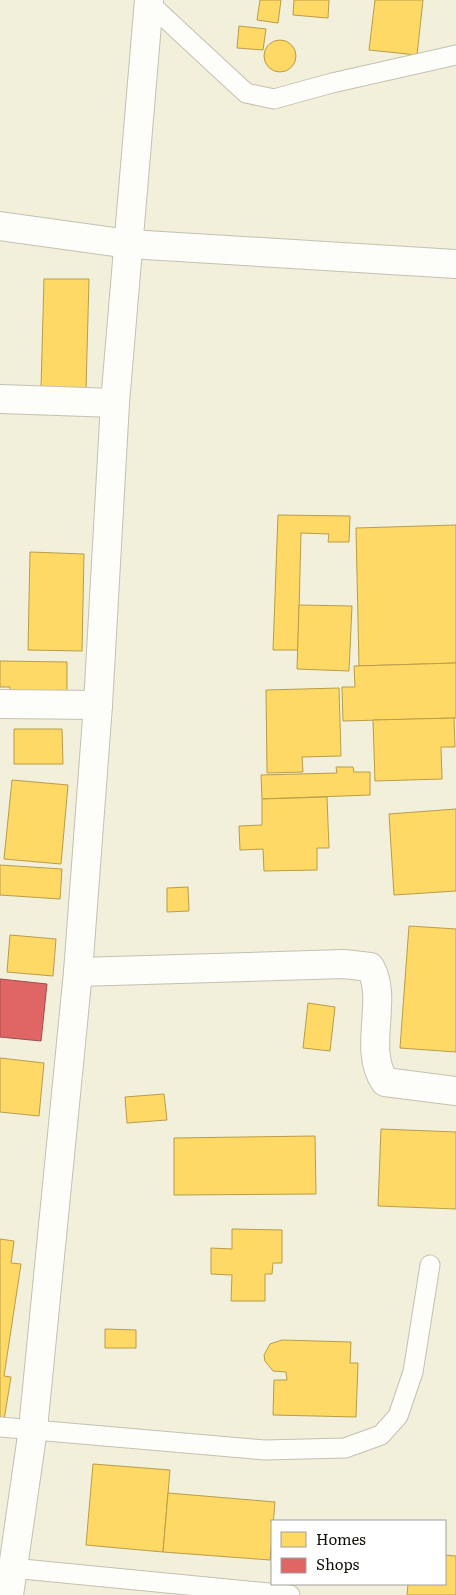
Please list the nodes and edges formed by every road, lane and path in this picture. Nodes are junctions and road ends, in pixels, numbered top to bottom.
1 (149, 1) edge
2 (456, 55) edge
3 (0, 226) edge
4 (129, 244) junction
5 (456, 264) edge
6 (0, 399) edge
7 (116, 403) junction
8 (0, 704) edge
9 (98, 705) junction
10 (78, 972) junction
11 (456, 1090) edge
12 (430, 1265) dead end
13 (0, 1428) edge
14 (33, 1429) junction
15 (12, 1568) junction
16 (8, 1595) edge
17 (290, 1595) edge

1 - 2 lane
1 - 4 street
3 - 4 street
4 - 5 street
4 - 7 street
6 - 7 street
7 - 9 street
8 - 9 street
9 - 10 street
10 - 11 street
10 - 14 street
12 - 14 lane
13 - 14 lane
14 - 15 street
15 - 16 street
15 - 17 lane

